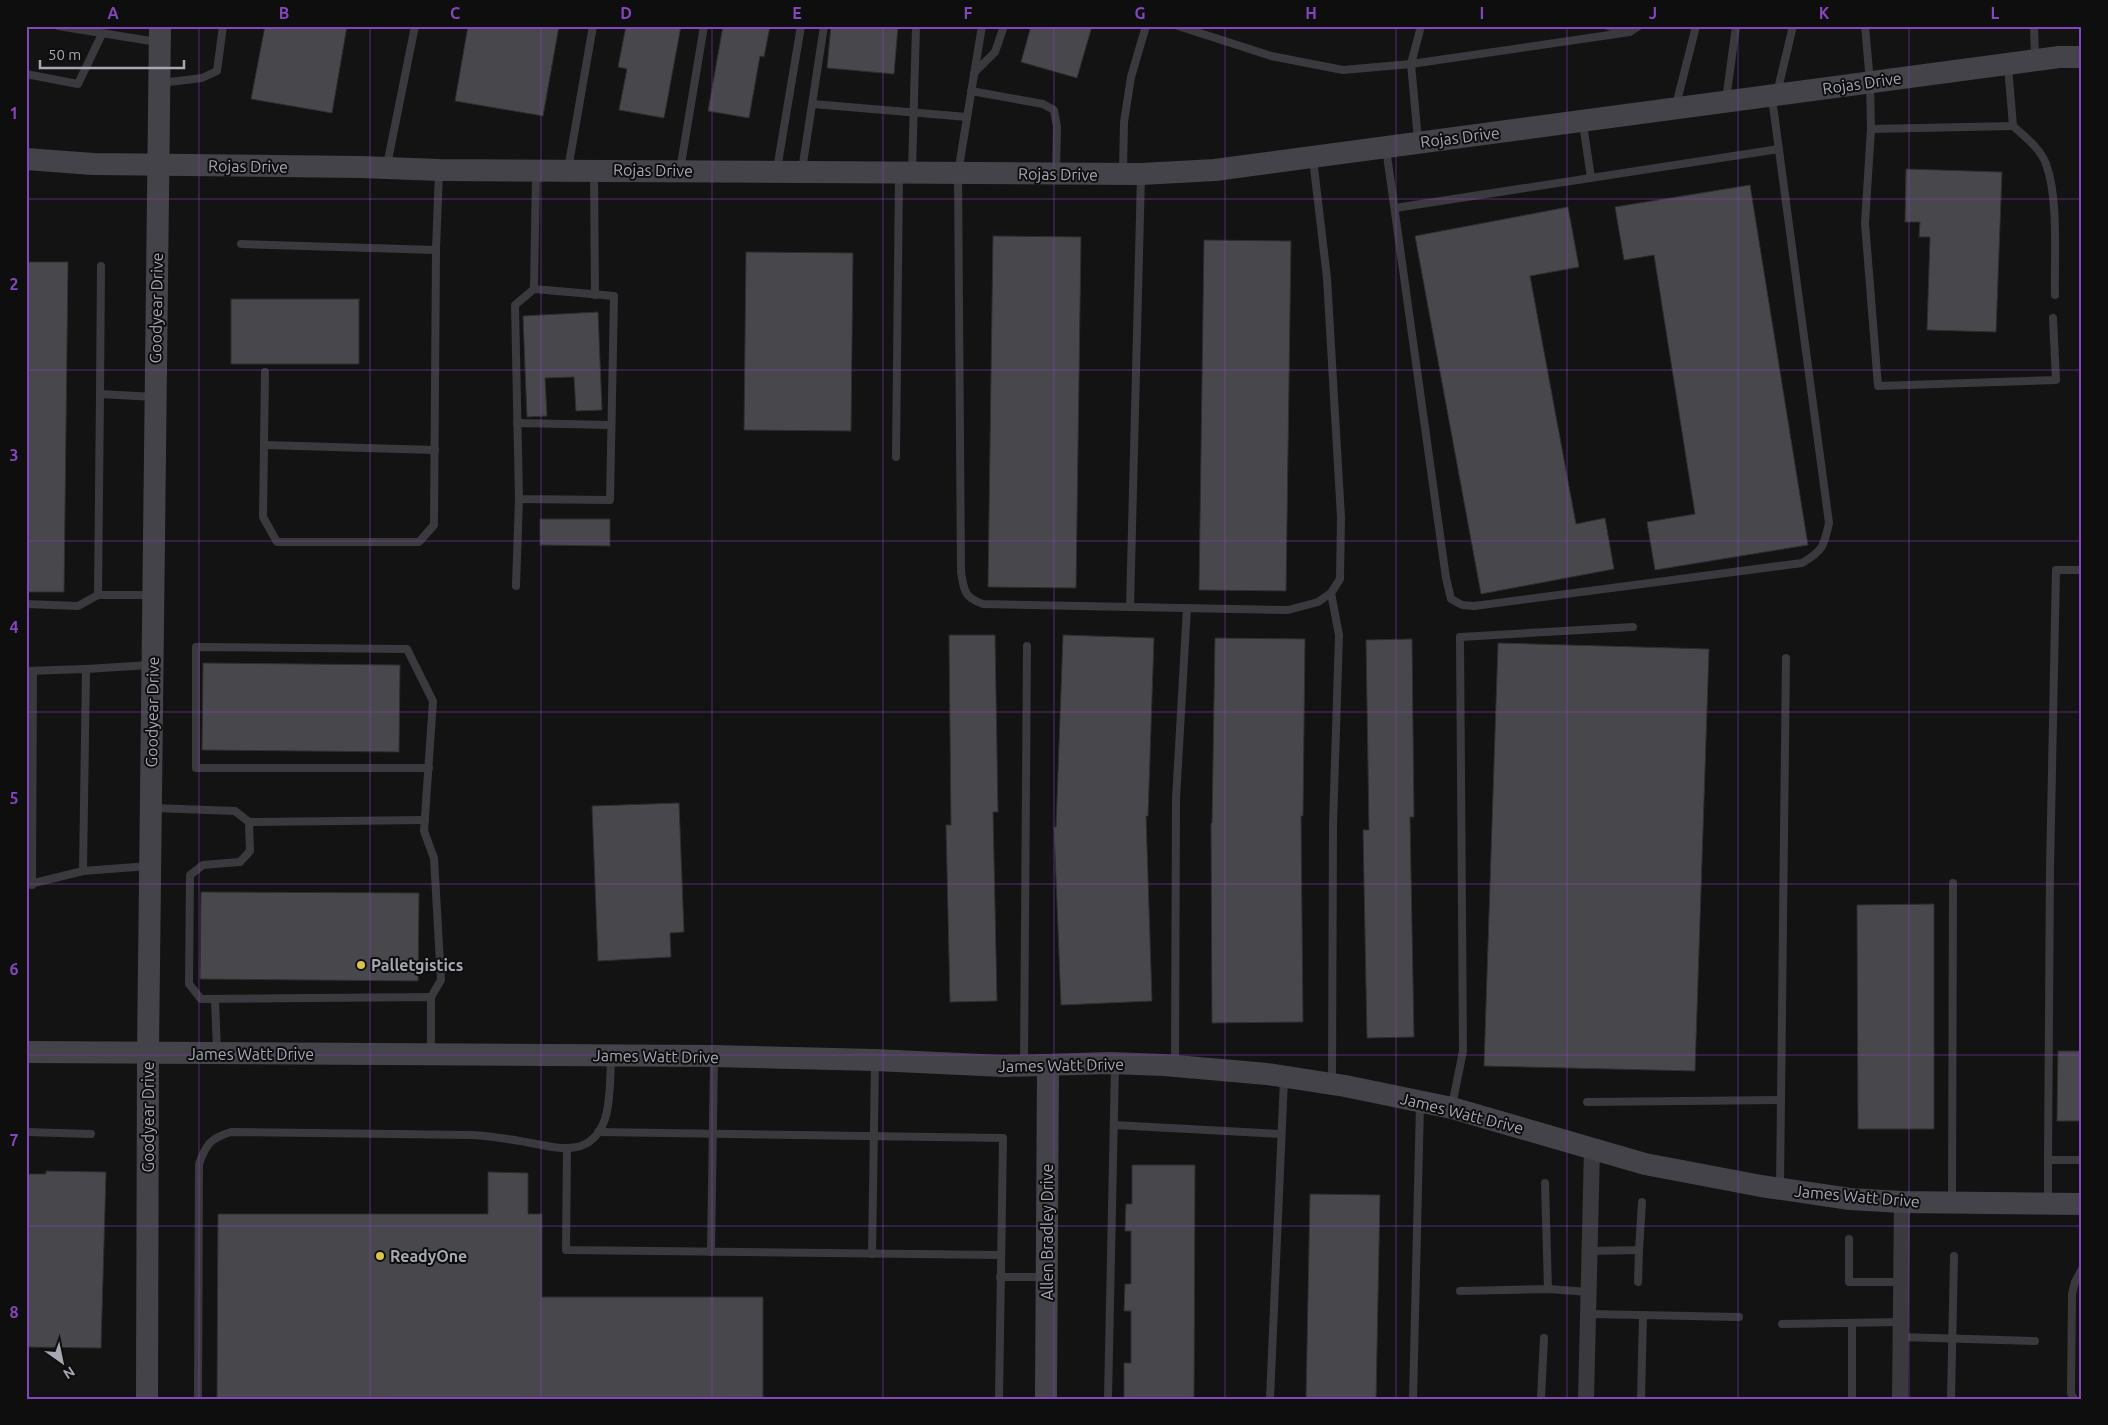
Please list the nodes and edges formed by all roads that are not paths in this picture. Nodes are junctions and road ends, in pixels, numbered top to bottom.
1 (58, 26) edge
2 (224, 26) edge
3 (415, 26) edge
4 (593, 26) edge
5 (704, 26) edge
6 (801, 26) edge
7 (824, 26) edge
8 (916, 26) edge
9 (982, 26) edge
10 (1004, 26) edge
11 (1146, 26) edge
12 (1178, 26) edge
13 (1421, 26) edge
14 (1608, 26) edge
15 (1639, 26) edge
16 (1696, 26) edge
17 (1736, 26) edge
18 (1793, 26) edge
19 (1865, 26) edge
20 (2034, 26) edge
21 (1630, 32) junction
22 (102, 34) junction
23 (159, 34) edge
24 (2082, 57) edge
25 (2035, 60) junction
26 (1411, 64) junction
27 (2008, 64) junction
28 (974, 73) junction
29 (26, 74) edge
30 (1870, 82) junction
31 (159, 84) junction
32 (971, 91) junction
33 (1774, 96) junction
34 (1726, 102) junction
35 (812, 104) junction
36 (1675, 109) junction
37 (913, 112) junction
38 (967, 117) junction
39 (1582, 122) junction
40 (2013, 126) junction
41 (1871, 129) junction
42 (1418, 143) junction
43 (1386, 148) junction
44 (1779, 149) junction
45 (1313, 157) junction
46 (26, 159) edge
47 (157, 164) junction
48 (387, 167) junction
49 (536, 169) junction
50 (568, 169) junction
51 (439, 170) junction
52 (594, 170) junction
53 (680, 170) junction
54 (777, 171) junction
55 (802, 172) junction
56 (905, 173) junction
57 (958, 173) junction
58 (1056, 174) junction
59 (1132, 174) junction
60 (1591, 178) junction
61 (1395, 208) junction
62 (241, 244) dead end
63 (436, 250) junction
64 (101, 266) dead end
65 (534, 289) junction
66 (595, 295) junction
67 (2055, 295) dead end
68 (2053, 318) dead end
69 (265, 372) dead end
70 (100, 394) junction
71 (155, 397) junction
72 (517, 423) junction
73 (611, 424) junction
74 (264, 445) junction
75 (435, 450) junction
76 (896, 457) dead end
77 (519, 499) junction
78 (2082, 570) edge
79 (516, 586) dead end
80 (1331, 593) junction
81 (98, 594) junction
82 (153, 595) junction
83 (26, 604) edge
84 (1130, 607) junction
85 (1187, 608) junction
86 (1634, 627) dead end
87 (1027, 646) dead end
88 (1786, 658) dead end
89 (152, 665) junction
90 (86, 669) junction
91 (30, 671) edge
92 (428, 768) junction
93 (151, 808) junction
94 (425, 820) junction
95 (250, 822) junction
96 (150, 866) junction
97 (83, 871) junction
98 (1953, 883) dead end
99 (29, 885) edge
100 (431, 997) junction
101 (215, 1000) junction
102 (148, 1051) junction
103 (26, 1052) edge
104 (217, 1054) junction
105 (431, 1055) junction
106 (611, 1056) junction
107 (714, 1056) junction
108 (875, 1060) junction
109 (1116, 1063) junction
110 (1024, 1066) junction
111 (1048, 1066) junction
112 (1175, 1066) junction
113 (1284, 1076) junction
114 (1332, 1084) junction
115 (1781, 1100) junction
116 (1420, 1102) junction
117 (1587, 1102) dead end
118 (1452, 1108) junction
119 (1114, 1125) junction
120 (26, 1132) edge
121 (598, 1132) junction
122 (712, 1133) junction
123 (91, 1134) dead end
124 (1281, 1134) junction
125 (874, 1136) junction
126 (566, 1149) junction
127 (1592, 1149) junction
128 (2048, 1160) junction
129 (2082, 1160) edge
130 (1545, 1183) dead end
131 (1780, 1189) junction
132 (1642, 1202) dead end
133 (1902, 1202) junction
134 (2048, 1203) junction
135 (1952, 1204) junction
136 (2082, 1204) edge
137 (1850, 1239) dead end
138 (1639, 1250) junction
139 (1590, 1251) junction
140 (711, 1252) junction
141 (872, 1254) junction
142 (1001, 1255) junction
143 (1954, 1256) dead end
144 (2082, 1269) edge
145 (1000, 1277) junction
146 (1046, 1277) junction
147 (1638, 1282) dead end
148 (1901, 1282) junction
149 (1548, 1289) junction
150 (1460, 1292) dead end
151 (1590, 1292) junction
152 (1589, 1314) junction
153 (1643, 1316) junction
154 (1739, 1317) dead end
155 (1852, 1323) junction
156 (1782, 1324) dead end
157 (1901, 1330) junction
158 (1952, 1337) junction
159 (1544, 1338) dead end
160 (2035, 1341) dead end
161 (147, 1399) edge
162 (198, 1399) edge
163 (999, 1399) edge
164 (1046, 1399) edge
165 (1108, 1399) edge
166 (1270, 1399) edge
167 (1413, 1399) edge
168 (1541, 1399) edge
169 (1586, 1399) edge
170 (1641, 1399) edge
171 (1852, 1399) edge
172 (1900, 1399) edge
173 (1951, 1399) edge
174 (2074, 1399) edge

1 - 22 lane
2 - 31 lane
3 - 48 lane
4 - 50 lane
5 - 53 lane
6 - 54 lane
7 - 35 lane
8 - 37 lane
9 - 28 lane
10 - 28 lane
11 - 59 lane
12 - 26 lane
13 - 26 lane
14 - 21 lane
15 - 21 lane
16 - 36 lane
17 - 34 lane
18 - 33 lane
19 - 30 lane
20 - 25 lane
21 - 26 lane
22 - 23 lane
22 - 29 lane
23 - 31 street, Goodyear Drive
24 - 25 street, Rojas Drive
25 - 27 street, Rojas Drive
26 - 42 lane
27 - 30 street, Rojas Drive
27 - 40 lane
28 - 32 lane
30 - 33 street, Rojas Drive
30 - 41 lane
31 - 47 street, Goodyear Drive
32 - 38 lane
32 - 58 lane
33 - 34 street, Rojas Drive
33 - 44 lane
34 - 36 street, Rojas Drive
35 - 37 lane
35 - 55 lane
36 - 39 street, Rojas Drive
37 - 38 lane
37 - 56 lane
38 - 57 lane
39 - 42 street, Rojas Drive
39 - 60 lane
40 - 41 lane
40 - 67 lane
41 - 68 lane
42 - 43 street, Rojas Drive
43 - 45 street, Rojas Drive
43 - 61 lane
44 - 60 lane
44 - 61 lane
45 - 59 street, Rojas Drive
45 - 80 lane
46 - 47 street, Rojas Drive
47 - 48 street, Rojas Drive
47 - 71 street, Goodyear Drive
48 - 51 street, Rojas Drive
49 - 50 street, Rojas Drive
49 - 51 street, Rojas Drive
49 - 65 lane
50 - 52 street, Rojas Drive
51 - 63 lane
52 - 53 street, Rojas Drive
52 - 66 lane
53 - 54 street, Rojas Drive
54 - 55 street, Rojas Drive
55 - 56 street, Rojas Drive
56 - 57 street, Rojas Drive
56 - 76 lane
57 - 58 street, Rojas Drive
57 - 84 lane
58 - 59 street, Rojas Drive
59 - 84 lane
60 - 61 lane
62 - 63 lane
63 - 75 lane
64 - 70 lane
65 - 66 lane
65 - 72 lane
66 - 73 lane
69 - 74 lane
70 - 71 lane
70 - 81 lane
71 - 82 street, Goodyear Drive
72 - 73 lane
72 - 77 lane
73 - 77 lane
74 - 75 lane
74 - 75 lane
77 - 79 lane
78 - 128 lane
80 - 85 lane
80 - 114 lane
81 - 82 lane
81 - 83 lane
82 - 89 street, Goodyear Drive
84 - 85 lane
85 - 112 lane
86 - 118 lane
87 - 110 lane
88 - 115 lane
89 - 90 lane
89 - 93 street, Goodyear Drive
90 - 91 lane
90 - 97 lane
91 - 99 lane
92 - 92 lane
92 - 94 lane
93 - 95 lane
93 - 96 street, Goodyear Drive
94 - 95 lane
94 - 100 lane
95 - 101 lane
96 - 97 lane
96 - 102 street, Goodyear Drive
97 - 99 lane
98 - 135 lane
100 - 101 lane
100 - 105 lane
101 - 104 lane
102 - 103 street, James Watt Drive
102 - 104 street, James Watt Drive
102 - 161 street, Goodyear Drive
104 - 105 street, James Watt Drive
105 - 106 street, James Watt Drive
106 - 107 street, James Watt Drive
106 - 121 lane
107 - 108 street, James Watt Drive
107 - 122 lane
108 - 110 street, James Watt Drive
108 - 125 lane
109 - 111 street, James Watt Drive
109 - 112 street, James Watt Drive
109 - 119 lane
110 - 111 street, James Watt Drive
111 - 146 street, Allen Bradley Drive
112 - 113 street, James Watt Drive
113 - 114 street, James Watt Drive
113 - 124 lane
114 - 116 street, James Watt Drive
115 - 117 lane
115 - 131 lane
116 - 118 street, James Watt Drive
116 - 167 lane
118 - 127 street, James Watt Drive
119 - 124 lane
119 - 165 lane
120 - 123 lane
121 - 122 lane
121 - 126 lane
122 - 125 lane
122 - 140 lane
124 - 166 lane
125 - 141 lane
125 - 142 lane
126 - 140 lane
126 - 162 lane
127 - 131 street, James Watt Drive
127 - 139 street
128 - 129 lane
128 - 134 lane
130 - 149 lane
131 - 133 street, James Watt Drive
132 - 138 lane
133 - 135 street, James Watt Drive
133 - 148 street
134 - 135 street, James Watt Drive
134 - 136 street, James Watt Drive
137 - 148 lane
138 - 139 lane
138 - 147 lane
139 - 151 street
140 - 141 lane
141 - 142 lane
142 - 145 lane
143 - 158 lane
144 - 174 lane
145 - 146 lane
145 - 163 lane
146 - 164 street, Allen Bradley Drive
148 - 157 street
149 - 150 lane
149 - 151 lane
151 - 152 street
152 - 153 lane
152 - 169 street
153 - 154 lane
153 - 170 lane
155 - 156 lane
155 - 157 lane
155 - 171 lane
157 - 158 lane
157 - 172 street
158 - 160 lane
158 - 173 lane
159 - 168 lane

